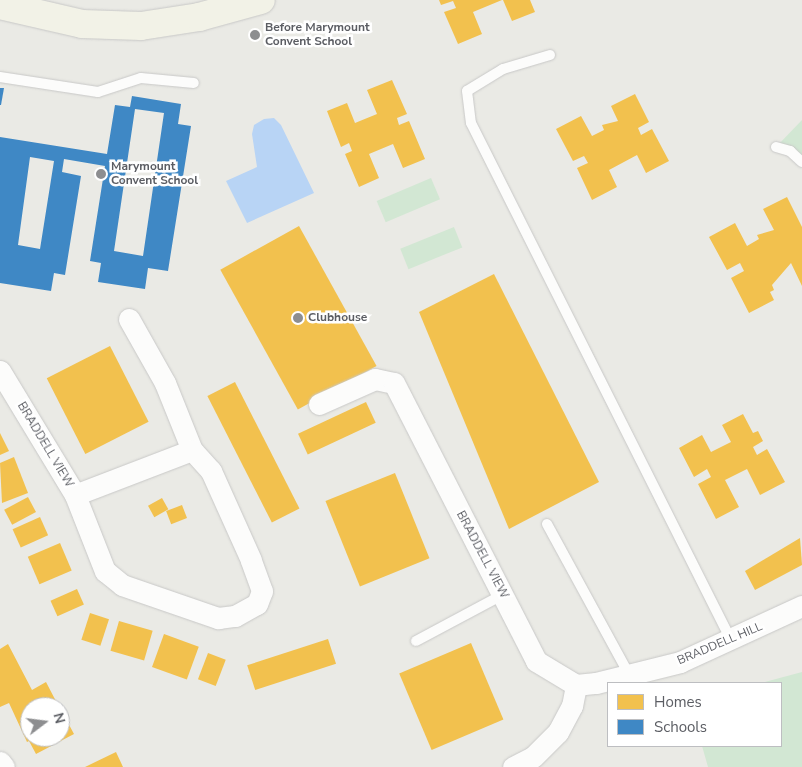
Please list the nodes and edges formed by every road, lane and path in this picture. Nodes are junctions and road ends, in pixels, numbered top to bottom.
1 (261, 0) edge
2 (0, 5) edge
3 (550, 55) dead end
4 (0, 77) edge
5 (194, 83) dead end
6 (776, 147) dead end
7 (802, 162) edge
8 (129, 319) dead end
9 (0, 371) edge
10 (319, 404) dead end
11 (192, 450) junction
12 (75, 495) junction
13 (546, 524) dead end
14 (502, 595) junction
15 (802, 606) edge
16 (416, 641) dead end
17 (731, 641) junction
18 (630, 676) junction
19 (576, 685) junction
20 (0, 762) edge
21 (4, 767) edge
22 (513, 767) edge

1 - 2 main road
3 - 17 lane
4 - 5 lane
6 - 7 lane
8 - 11 street
9 - 12 street, BRADDELL VIEW
10 - 14 street, BRADDELL VIEW
11 - 12 street, BRADDELL VIEW
11 - 12 street, BRADDELL VIEW
13 - 18 lane
14 - 16 lane
14 - 19 street, BRADDELL VIEW
15 - 17 street, BRADDELL HILL
17 - 18 street, BRADDELL HILL
18 - 19 street, BRADDELL HILL
19 - 22 street
20 - 21 street

